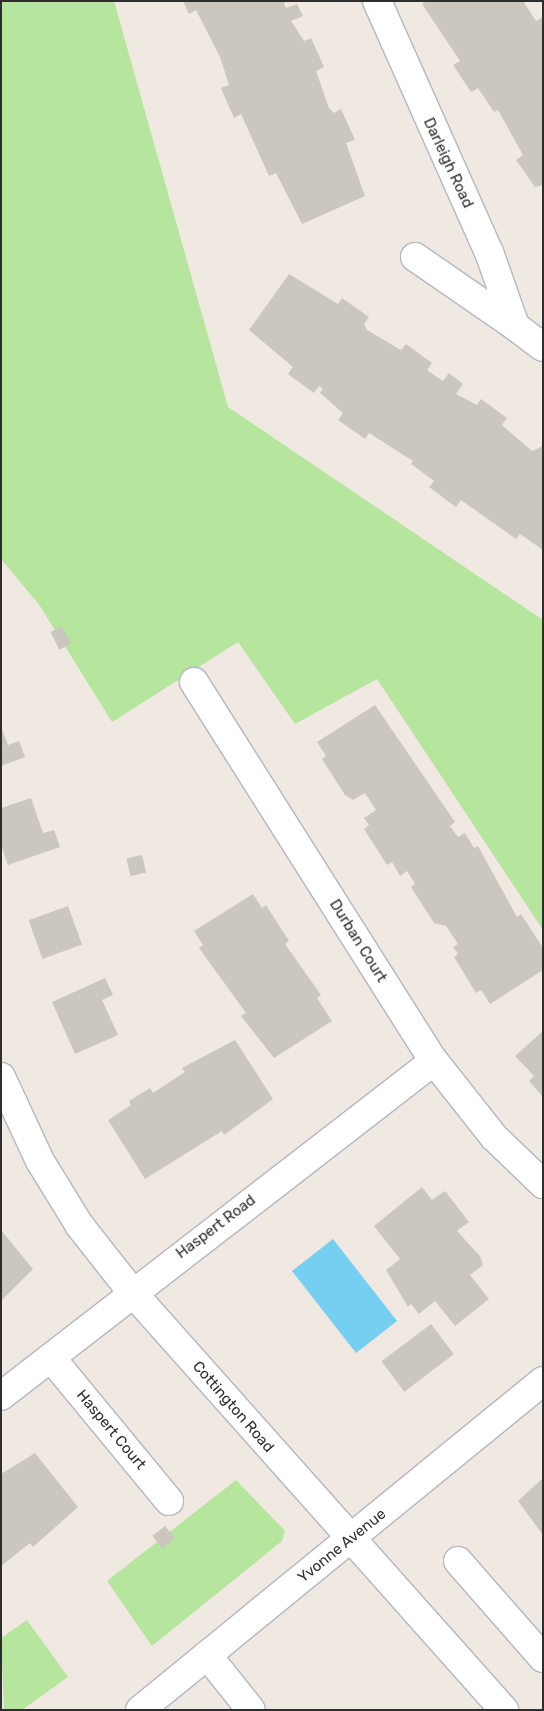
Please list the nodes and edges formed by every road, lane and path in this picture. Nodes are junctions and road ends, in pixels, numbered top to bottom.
1 (377, 1) edge
2 (415, 257) dead end
3 (514, 326) junction
4 (543, 347) edge
5 (194, 682) dead end
6 (434, 1061) junction
7 (1, 1077) edge
8 (543, 1184) edge
9 (132, 1292) junction
10 (52, 1359) junction
11 (543, 1381) edge
12 (1, 1396) edge
13 (170, 1501) dead end
14 (350, 1540) junction
15 (458, 1561) dead end
16 (207, 1656) junction
17 (543, 1658) edge
18 (140, 1710) edge
19 (251, 1710) edge
20 (504, 1710) edge

1 - 3 street, Darleigh Road
2 - 3 street
3 - 4 street
5 - 6 street, Durban Court
6 - 8 street, Durban Court
6 - 9 street, Haspert Road
7 - 9 street, Cottington Road
9 - 10 street, Haspert Road
9 - 14 street, Cottington Road
10 - 12 street, Haspert Road
10 - 13 street, Haspert Court
11 - 14 street, Yvonne Avenue
14 - 16 street, Yvonne Avenue
14 - 20 street, Cottington Road
15 - 17 street
16 - 18 street, Yvonne Avenue
16 - 19 street

